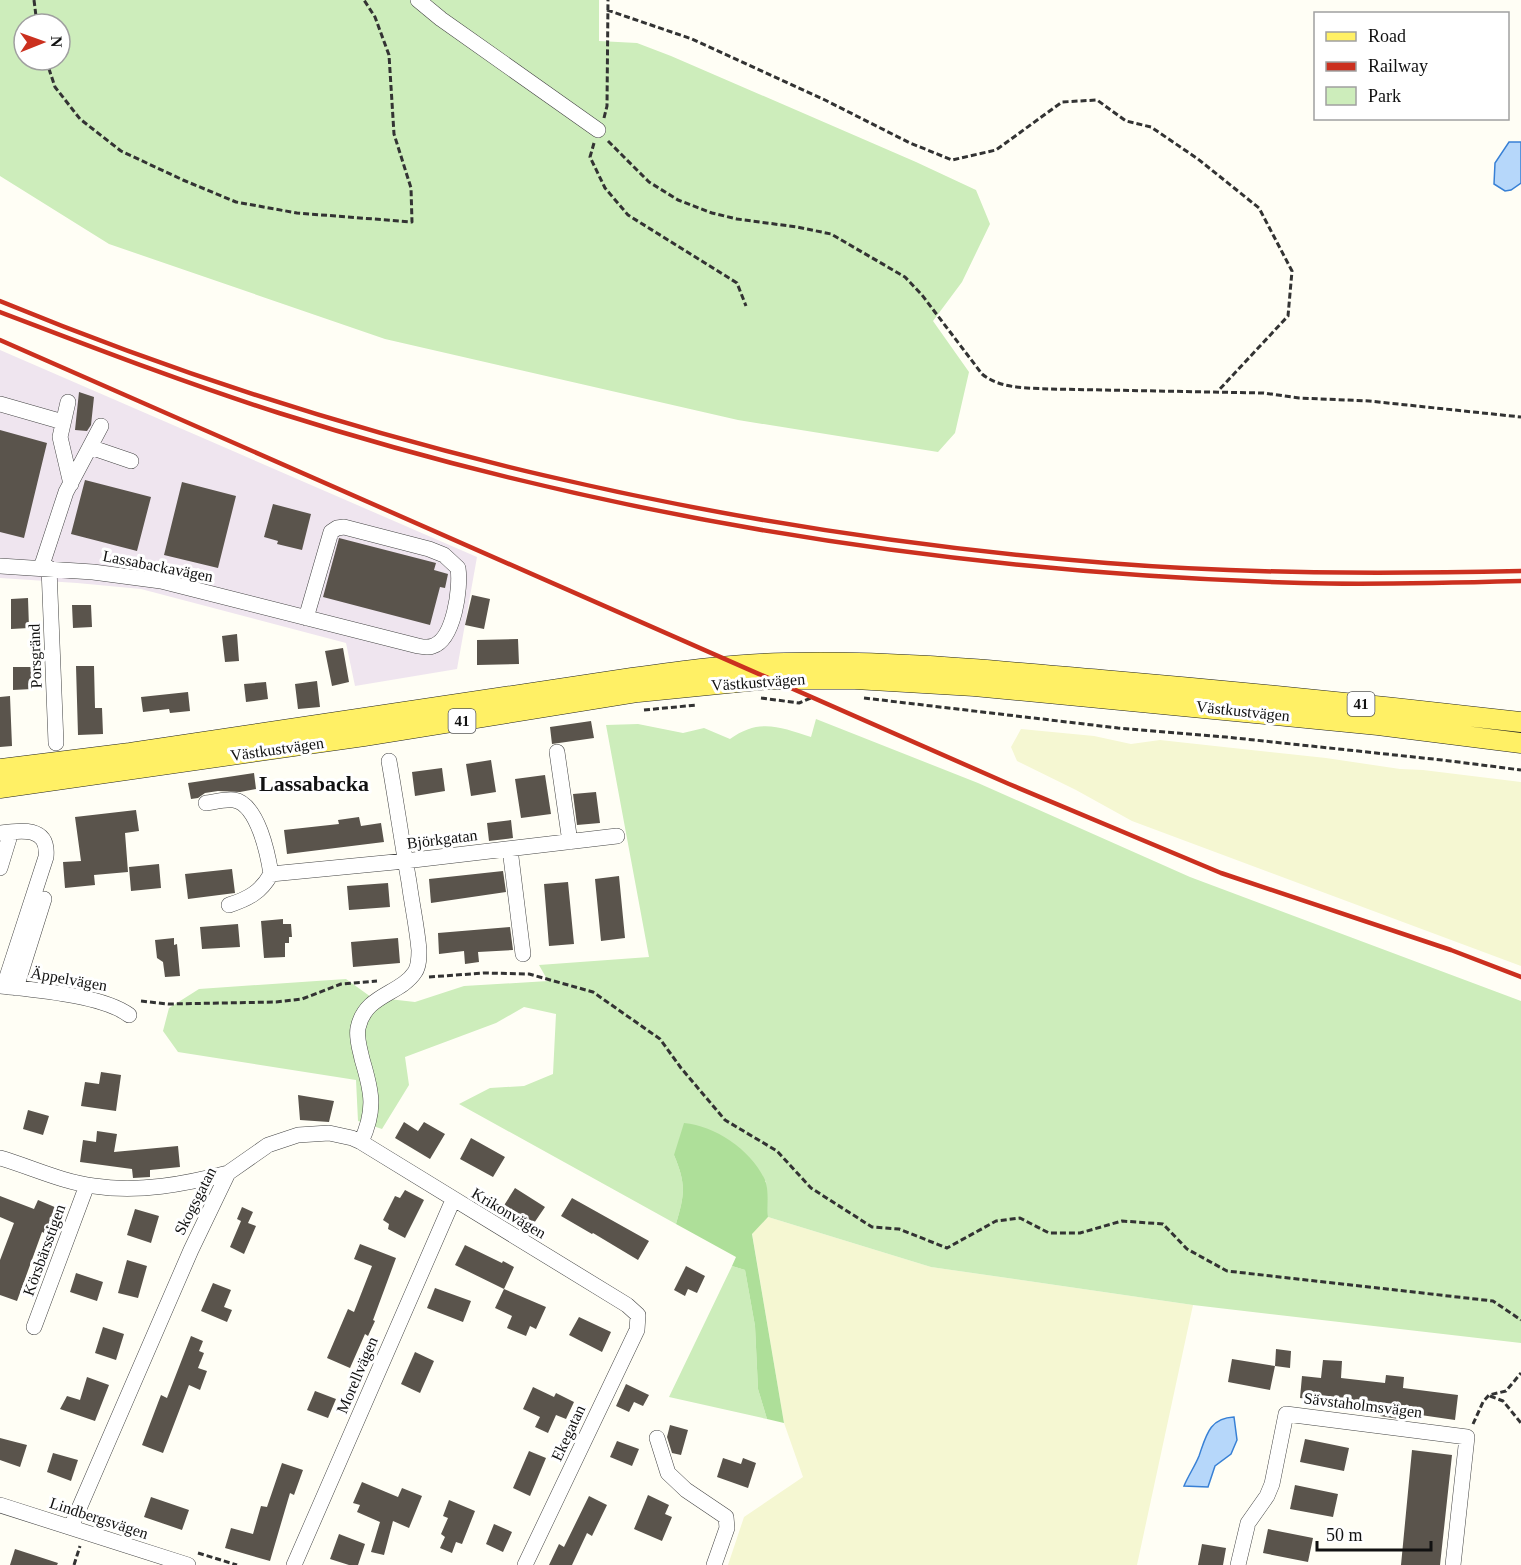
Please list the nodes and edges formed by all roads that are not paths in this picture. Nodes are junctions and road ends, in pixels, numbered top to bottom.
1 (418, 0) edge
2 (598, 130) road end
3 (68, 402) dead end
4 (0, 404) edge
5 (63, 423) junction
6 (101, 426) dead end
7 (90, 447) junction
8 (131, 461) dead end
9 (71, 484) junction
10 (0, 566) edge
11 (45, 568) junction
12 (306, 618) junction
13 (1521, 722) edge
14 (56, 743) dead end
15 (1521, 743) edge
16 (557, 752) dead end
17 (389, 761) dead end
18 (0, 769) edge
19 (0, 788) edge
20 (206, 803) dead end
21 (6, 833) edge
22 (617, 836) dead end
23 (570, 842) junction
24 (510, 849) junction
25 (405, 861) junction
26 (0, 868) edge
27 (271, 874) junction
28 (44, 899) dead end
29 (229, 905) dead end
30 (523, 954) dead end
31 (7, 987) edge
32 (129, 1015) dead end
33 (361, 1142) junction
34 (0, 1158) edge
35 (228, 1173) junction
36 (87, 1185) junction
37 (453, 1200) junction
38 (638, 1315) joint
39 (34, 1327) dead end
40 (657, 1438) dead end
41 (0, 1505) edge
42 (71, 1527) junction
43 (188, 1565) edge
44 (294, 1565) edge
45 (525, 1565) edge
46 (714, 1565) edge
47 (1238, 1565) edge
48 (1453, 1565) edge

1 - 2 street
3 - 5 street
4 - 5 street
5 - 9 street
6 - 7 street
7 - 8 street
7 - 9 street
9 - 11 street
10 - 11 street, Lassabackavägen
11 - 12 street, Lassabackavägen
11 - 14 street, Porsgränd
12 - 12 street, Lassabackavägen
13 - 18 main road, Västkustvägen / 41
15 - 19 main road, Västkustvägen / 41
16 - 23 street
17 - 25 street
20 - 27 street
21 - 26 street
21 - 31 street
22 - 23 street, Björkgatan
23 - 24 street, Björkgatan
24 - 25 street, Björkgatan
24 - 30 street
25 - 27 street, Björkgatan
25 - 33 street
27 - 29 street
28 - 31 street
31 - 32 street, Äppelvägen
33 - 35 street, Skogsgatan
33 - 37 street, Krikonvägen
34 - 36 street
35 - 36 street
35 - 42 street, Skogsgatan
36 - 39 street, Körsbärsstigen
37 - 38 street, Krikonvägen
37 - 44 street, Morellvägen
38 - 45 street, Ekegatan
40 - 46 street
41 - 42 street, Lindbergsvägen
42 - 43 street, Lindbergsvägen
47 - 48 street, Sävstaholmsvägen

